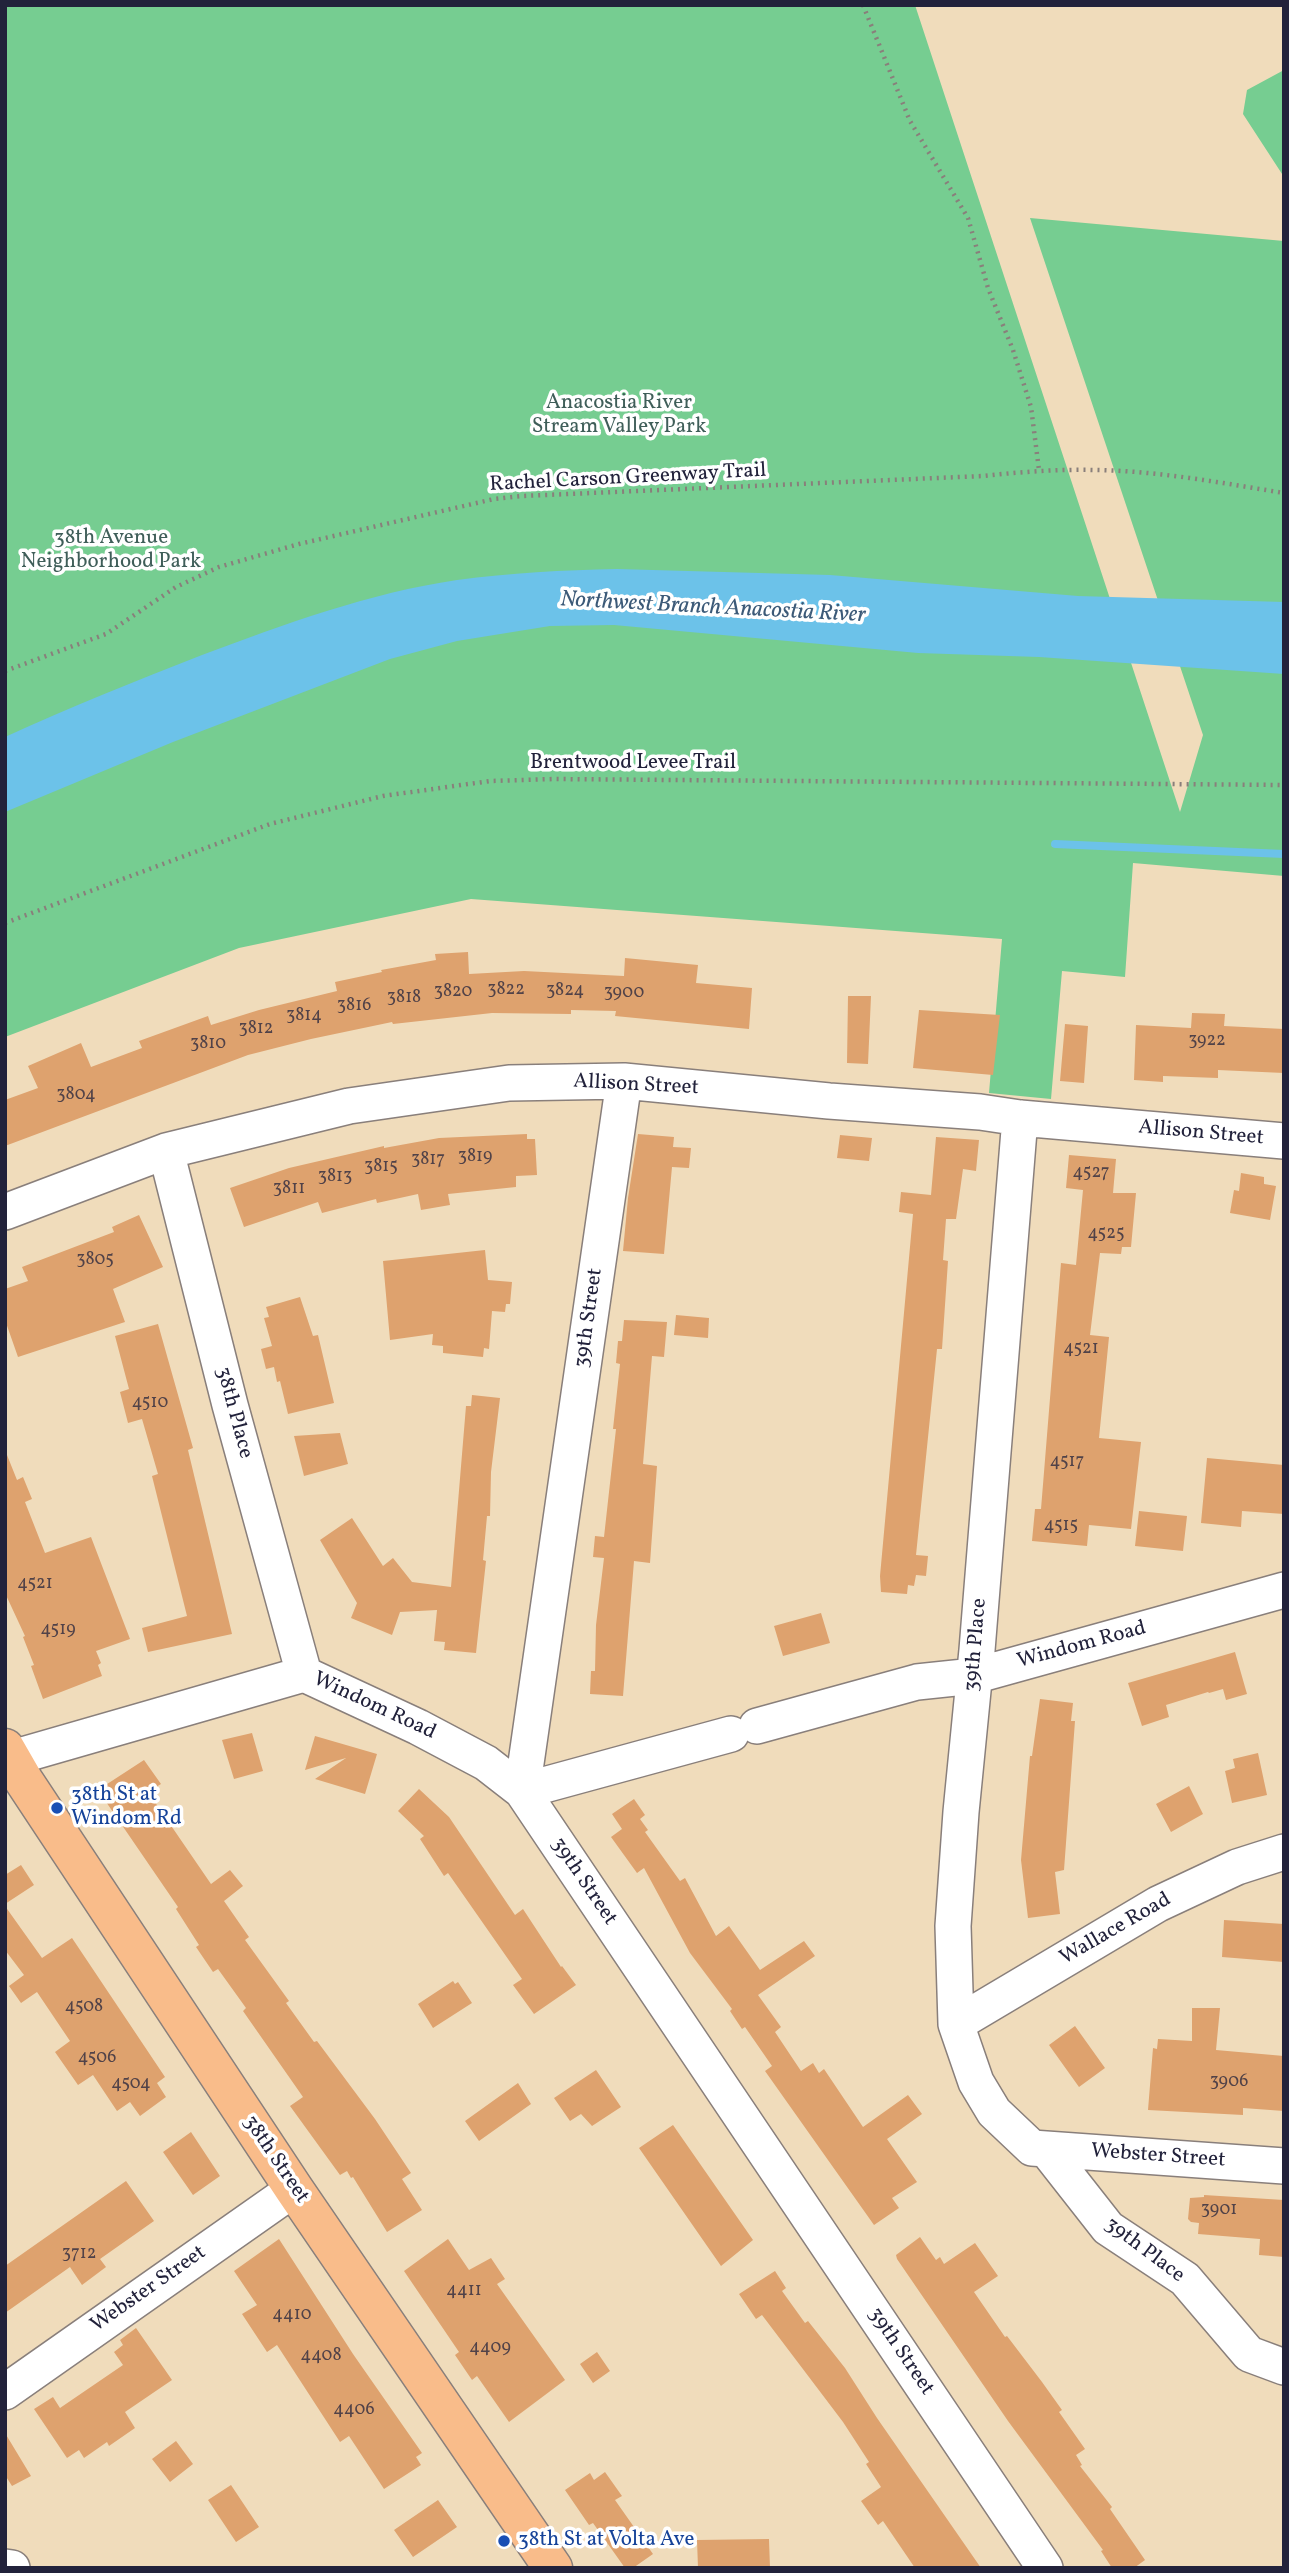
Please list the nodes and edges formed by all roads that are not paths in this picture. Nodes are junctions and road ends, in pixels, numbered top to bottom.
1 (624, 1082) junction
2 (1020, 1118) junction
3 (1284, 1141) edge
4 (166, 1151) junction
5 (5, 1212) edge
6 (1284, 1590) edge
7 (304, 1674) junction
8 (974, 1676) junction
9 (6, 1755) edge
10 (522, 1791) junction
11 (1284, 1852) edge
12 (956, 2024) junction
13 (1039, 2149) junction
14 (1284, 2166) edge
15 (294, 2189) junction
16 (1284, 2367) edge
17 (5, 2392) edge
18 (5, 2567) edge
19 (12, 2568) edge
20 (553, 2568) edge
21 (1045, 2568) edge

1 - 2 street, Allison Street
1 - 4 street, Allison Street
1 - 10 street, 39th Street
2 - 3 street, Allison Street
2 - 8 street, 39th Place
4 - 5 street, Allison Street
4 - 7 street, 38th Place
6 - 8 street, Windom Road
7 - 9 street, Windom Road
7 - 10 street, Windom Road
8 - 10 street, Windom Road
8 - 12 street, 39th Place
9 - 15 main road, 38th Street
10 - 21 street, 39th Street
11 - 12 street, Wallace Road
12 - 13 street, 39th Place
13 - 14 street, Webster Street
13 - 16 street, 39th Place
15 - 17 street, Webster Street
15 - 20 main road, 38th Street
18 - 19 street

